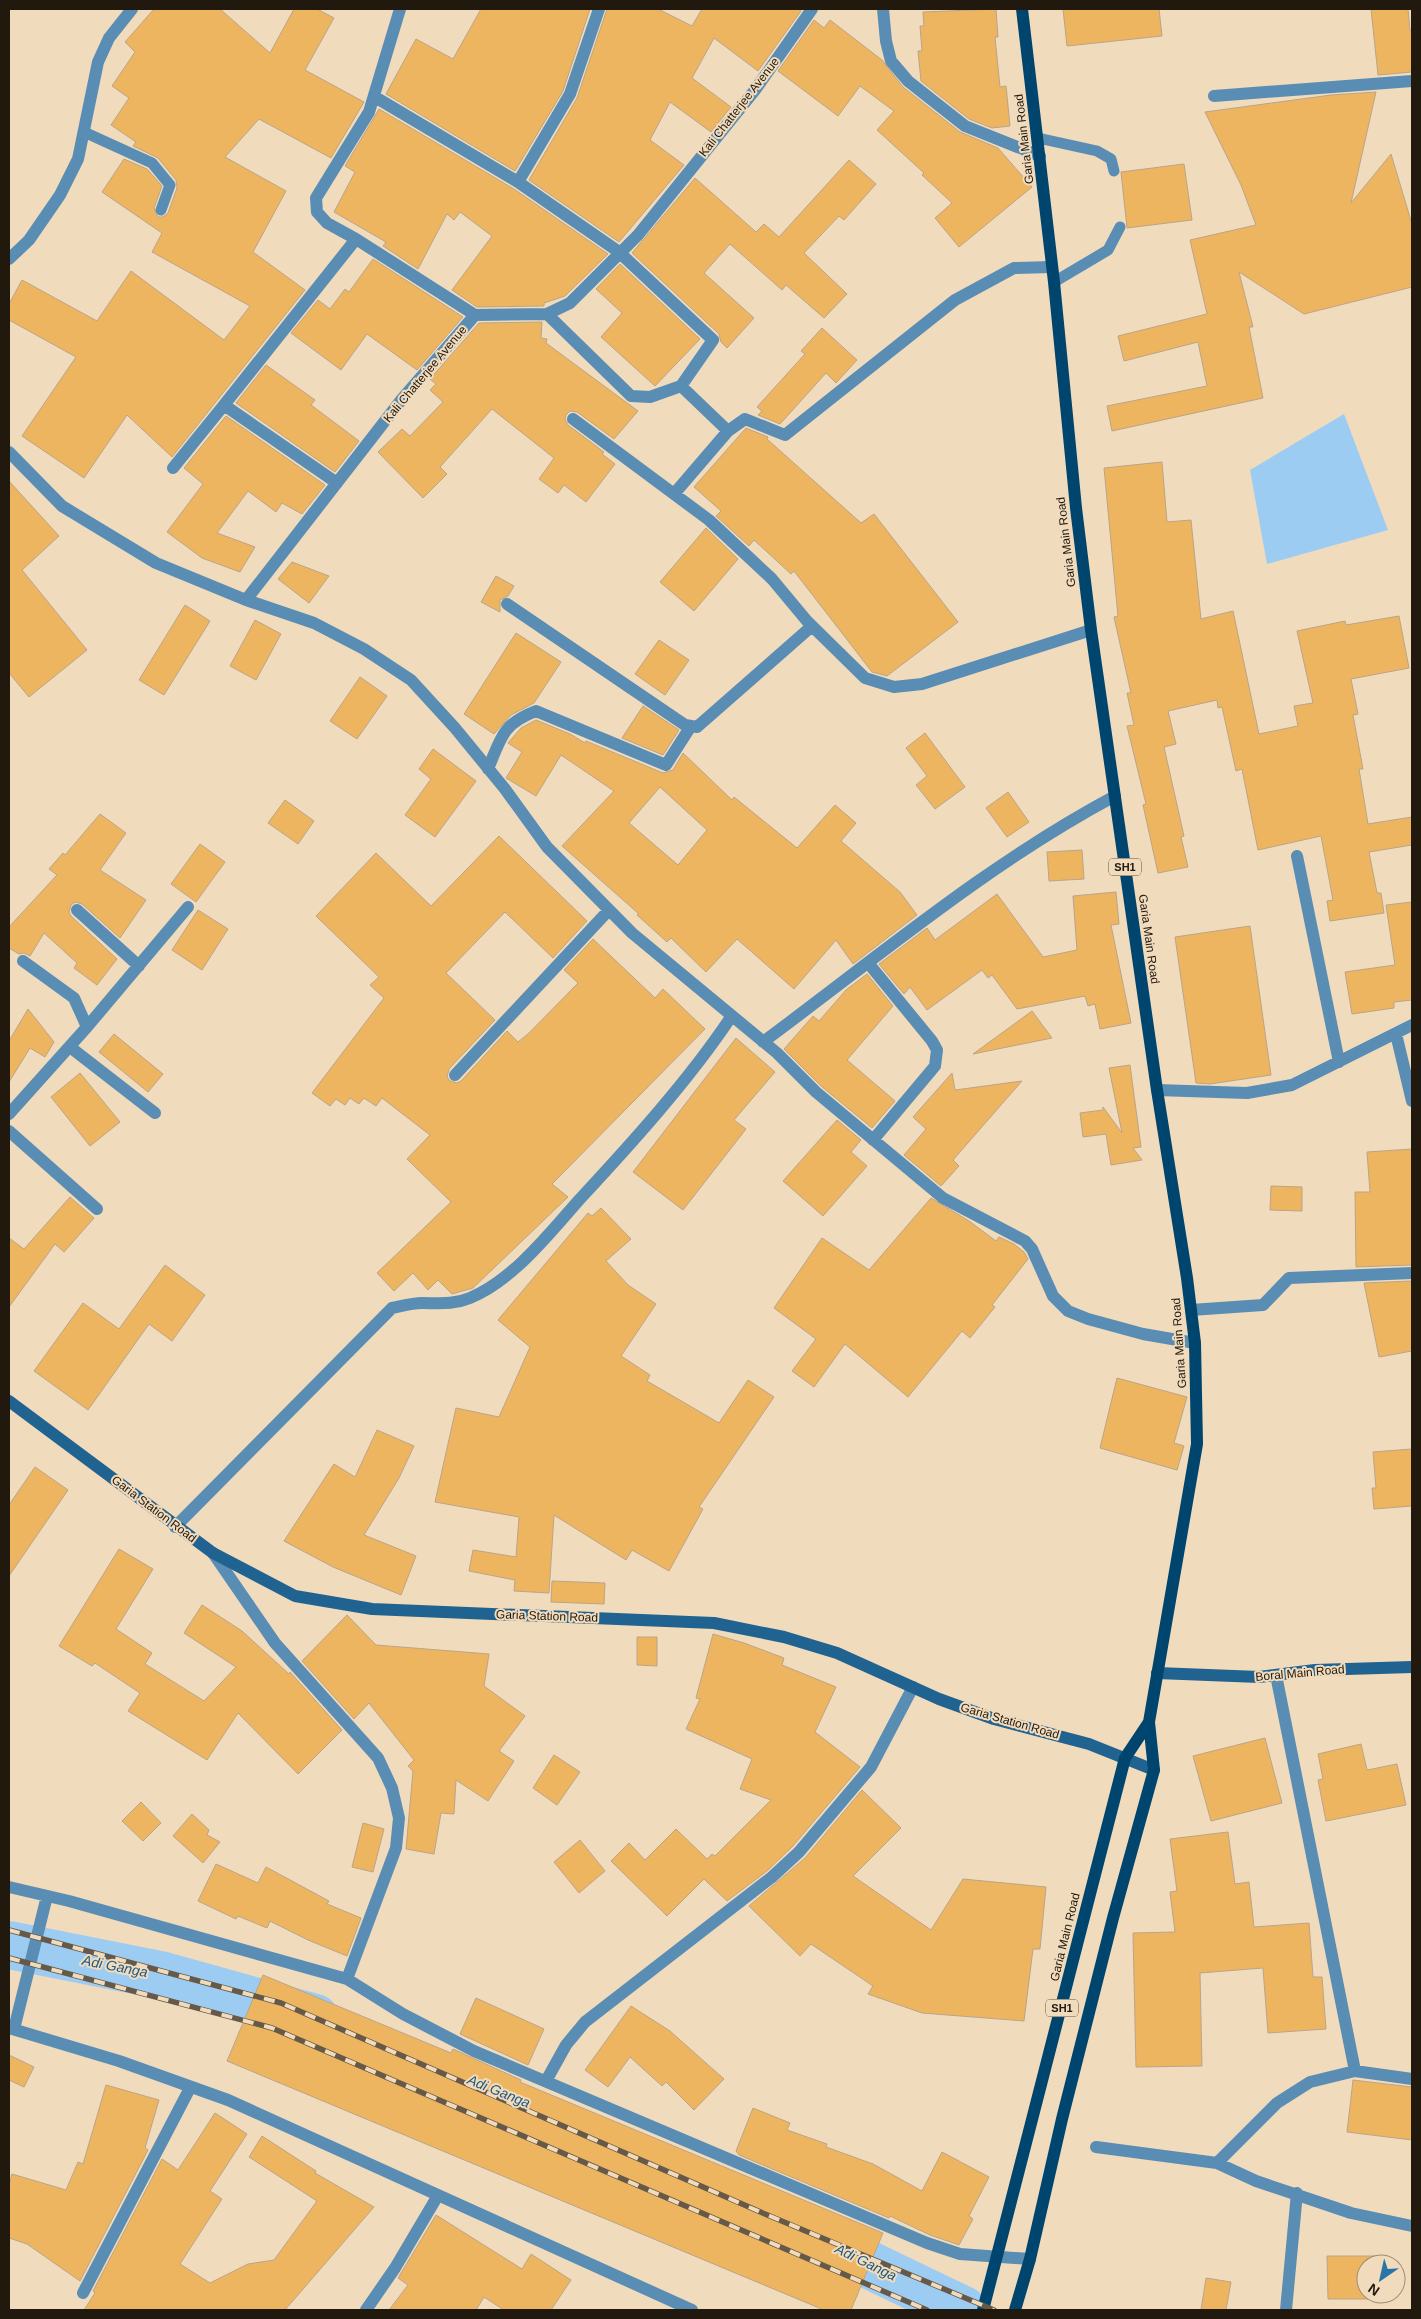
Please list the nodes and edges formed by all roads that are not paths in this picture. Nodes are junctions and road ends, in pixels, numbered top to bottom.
1 (132, 9) edge
2 (400, 9) edge
3 (598, 9) edge
4 (812, 9) edge
5 (883, 9) edge
6 (1022, 9) edge
7 (1412, 81) edge
8 (1214, 96) dead end
9 (375, 97) junction
10 (84, 132) junction
11 (1038, 138) junction
12 (1040, 156) junction
13 (1114, 171) dead end
14 (518, 182) junction
15 (160, 210) dead end
16 (1120, 227) dead end
17 (356, 239) junction
18 (619, 252) junction
19 (9, 259) edge
20 (1052, 267) junction
21 (1054, 282) junction
22 (547, 314) junction
23 (475, 315) junction
24 (681, 386) junction
25 (224, 405) junction
26 (573, 419) dead end
27 (728, 431) junction
28 (9, 452) edge
29 (173, 468) dead end
30 (336, 483) junction
31 (674, 494) junction
32 (246, 600) junction
33 (507, 604) dead end
34 (812, 626) junction
35 (1091, 630) junction
36 (691, 726) junction
37 (488, 769) junction
38 (1115, 796) junction
39 (1297, 856) dead end
40 (188, 907) dead end
41 (77, 910) dead end
42 (609, 910) junction
43 (23, 961) dead end
44 (869, 964) junction
45 (139, 966) junction
46 (732, 1017) junction
47 (1412, 1025) edge
48 (87, 1027) junction
49 (1396, 1034) junction
50 (763, 1042) junction
51 (70, 1047) junction
52 (1339, 1062) junction
53 (455, 1075) dead end
54 (1157, 1090) junction
55 (1412, 1101) edge
56 (155, 1113) dead end
57 (9, 1114) edge
58 (9, 1131) edge
59 (873, 1140) junction
60 (97, 1209) dead end
61 (1412, 1273) edge
62 (1191, 1310) junction
63 (1195, 1343) junction
64 (9, 1401) edge
65 (175, 1527) junction
66 (213, 1553) junction
67 (1412, 1667) edge
68 (1157, 1673) junction
69 (1276, 1675) junction
70 (913, 1687) junction
71 (1149, 1722) junction
72 (1125, 1758) junction
73 (1154, 1770) junction
74 (9, 1887) edge
75 (47, 1896) junction
76 (347, 1979) junction
77 (12, 2028) edge
78 (1355, 2071) junction
79 (1412, 2079) edge
80 (546, 2081) junction
81 (190, 2088) junction
82 (1096, 2147) dead end
83 (1217, 2163) junction
84 (1297, 2193) junction
85 (437, 2197) junction
86 (1412, 2226) edge
87 (998, 2258) junction
88 (1030, 2259) junction
89 (83, 2293) dead end
90 (366, 2310) edge
91 (692, 2310) edge
92 (983, 2310) edge
93 (1015, 2310) edge
94 (1286, 2310) edge

1 - 10 street
2 - 9 street
3 - 14 street
4 - 18 street, Kali Chatterjee Avenue
5 - 12 street
6 - 11 main road, Garia Main Road / SH1
7 - 8 street
9 - 14 street
9 - 17 street
10 - 15 lane
10 - 19 street
11 - 12 main road, Garia Main Road / SH1
11 - 13 lane
12 - 20 main road, Garia Main Road / SH1
14 - 18 street
16 - 21 lane
17 - 23 street
17 - 25 street
18 - 22 street, Kali Chatterjee Avenue
18 - 24 street
20 - 21 main road, Garia Main Road / SH1
20 - 27 street
21 - 35 main road, Garia Main Road / SH1
22 - 23 street, Kali Chatterjee Avenue
22 - 24 street
23 - 30 street, Kali Chatterjee Avenue
24 - 27 street
25 - 29 street
25 - 30 street
26 - 31 street
27 - 31 street
28 - 32 street
30 - 32 street, Kali Chatterjee Avenue
31 - 34 street
32 - 37 street
33 - 36 street
34 - 35 street
34 - 36 street
35 - 38 main road, Garia Main Road / SH1
36 - 37 street
37 - 42 street
38 - 44 street
38 - 54 main road, Garia Main Road / SH1
39 - 52 street
40 - 45 street
41 - 45 street
42 - 46 street
42 - 53 street
43 - 48 street
44 - 50 street
44 - 59 street
45 - 48 street
46 - 50 street
46 - 65 street
47 - 49 street
48 - 51 street
49 - 52 street
49 - 55 street
50 - 59 street
51 - 56 street
51 - 57 street
52 - 54 street
54 - 62 main road, Garia Main Road / SH1
58 - 60 street
59 - 63 street
61 - 62 street
62 - 63 main road, Garia Main Road / SH1
63 - 68 main road, Garia Main Road / SH1
64 - 65 main road, Garia Station Road
65 - 66 main road, Garia Station Road
66 - 70 main road, Garia Station Road
66 - 76 street
67 - 69 main road, Boral Main Road
68 - 69 main road, Boral Main Road
68 - 71 main road, Garia Main Road / SH1
69 - 78 street
70 - 72 main road, Garia Station Road
70 - 80 street
71 - 72 main road, Garia Main Road / SH1
71 - 73 main road, Garia Main Road / SH1
72 - 73 main road, Garia Station Road
72 - 87 main road, Garia Main Road / SH1
73 - 88 main road, Garia Main Road / SH1
74 - 75 street
75 - 76 street
75 - 77 street
76 - 80 street
77 - 81 street
78 - 79 street
78 - 83 street
80 - 87 street
81 - 85 street
81 - 89 street
82 - 83 street
83 - 84 street
84 - 86 street
84 - 94 street
85 - 90 street
85 - 91 street
87 - 88 street
87 - 92 main road, Garia Main Road / SH1
88 - 93 main road, Garia Main Road / SH1

